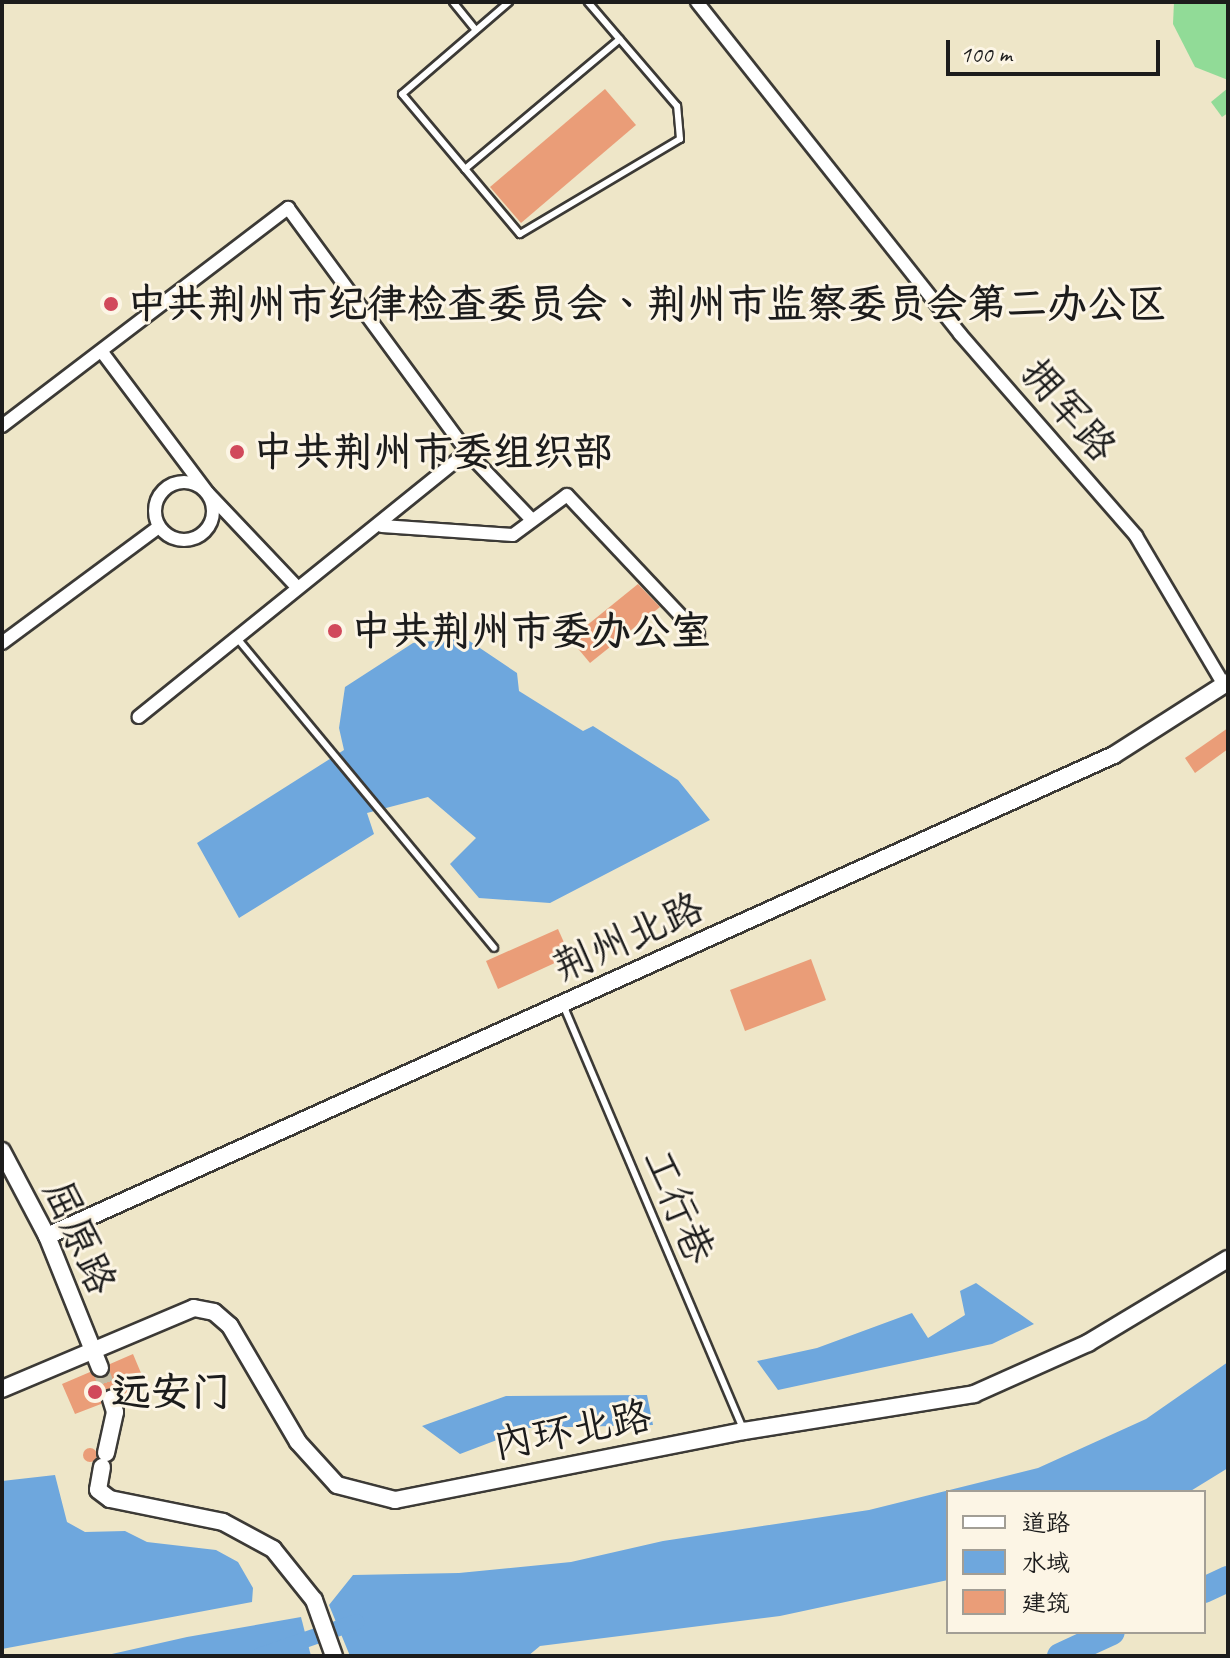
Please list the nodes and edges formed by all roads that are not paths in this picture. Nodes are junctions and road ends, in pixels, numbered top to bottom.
1 (453, 2) edge
2 (509, 2) edge
3 (588, 2) edge
4 (697, 2) edge
5 (476, 30) junction
6 (620, 39) junction
7 (465, 169) junction
8 (102, 352) junction
9 (2, 426) edge
10 (467, 452) junction
11 (208, 493) junction
12 (532, 520) junction
13 (382, 526) junction
14 (159, 527) junction
15 (297, 587) junction
16 (698, 634) dead end
17 (236, 637) junction
18 (2, 643) edge
19 (1226, 684) edge
20 (138, 717) dead end
21 (494, 948) dead end
22 (563, 1003) junction
23 (2, 1151) edge
24 (47, 1236) junction
25 (1228, 1259) edge
26 (97, 1360) junction
27 (2, 1389) edge
28 (111, 1399) tunnel mouth
29 (744, 1431) junction
30 (334, 1656) edge

1 - 5 lane
2 - 5 lane
3 - 6 lane
4 - 19 street, 拥军路
5 - 7 lane
6 - 7 lane
6 - 7 lane
8 - 9 street
8 - 10 street
8 - 11 street
10 - 12 street
10 - 13 street
11 - 14 street
11 - 14 street
11 - 15 street
12 - 13 street
12 - 16 street
13 - 15 street
14 - 18 street
15 - 17 street
17 - 20 street
17 - 21 lane
19 - 22 street, 荆州北路
22 - 24 street, 荆州北路
22 - 29 lane, 工行巷
23 - 24 street, 屈原路
24 - 26 street, 屈原路
25 - 29 street, 内环北路
26 - 27 street, 内环北路
26 - 29 street, 内环北路
28 - 30 street

